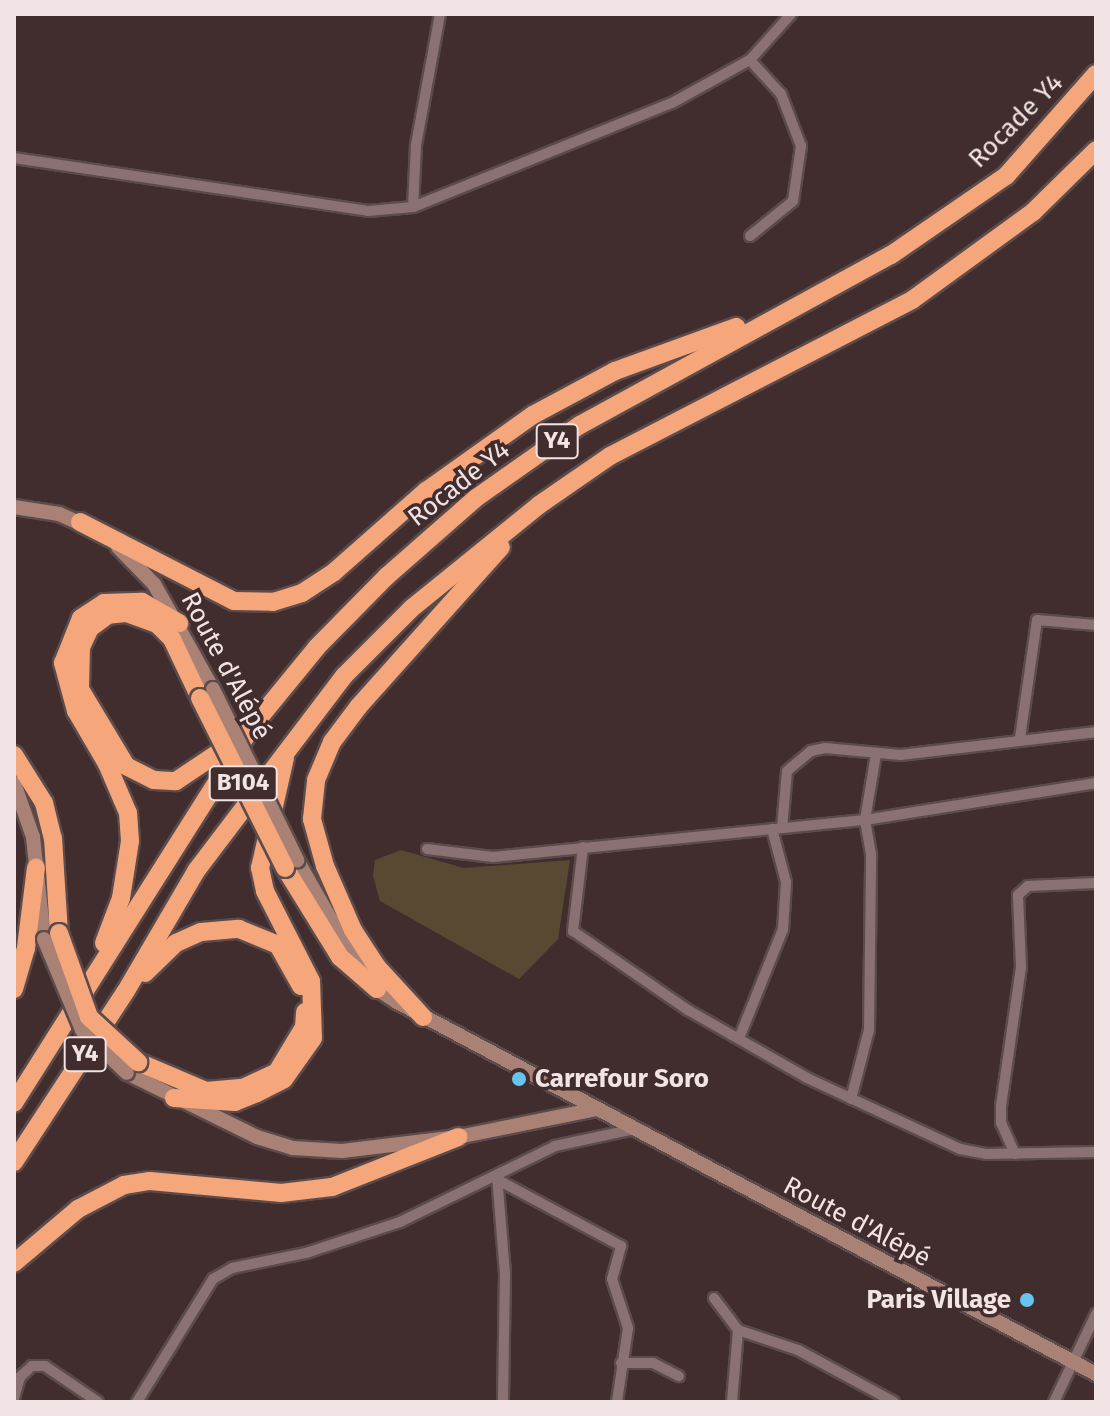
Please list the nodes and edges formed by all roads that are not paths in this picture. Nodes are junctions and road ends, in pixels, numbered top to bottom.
1 (440, 14) edge
2 (791, 14) edge
3 (750, 60) junction
4 (1096, 74) edge
5 (1096, 150) edge
6 (14, 158) edge
7 (413, 207) junction
8 (750, 236) dead end
9 (777, 313) junction
10 (539, 505) junction
11 (14, 507) edge
12 (80, 522) junction
13 (179, 623) junction
14 (1096, 625) edge
15 (206, 693) junction
16 (250, 729) junction
17 (1096, 732) edge
18 (1020, 738) junction
19 (287, 749) junction
20 (876, 754) junction
21 (14, 755) edge
22 (14, 783) edge
23 (1096, 783) edge
24 (865, 820) junction
25 (777, 828) junction
26 (583, 847) junction
27 (427, 849) dead end
28 (36, 868) junction
29 (1096, 883) edge
30 (51, 936) junction
31 (89, 982) junction
32 (14, 989) edge
33 (377, 989) joint
34 (126, 991) junction
35 (423, 1017) junction
36 (740, 1036) junction
37 (133, 1068) junction
38 (174, 1098) junction
39 (851, 1099) junction
40 (14, 1103) edge
41 (598, 1109) junction
42 (634, 1129) junction
43 (458, 1137) junction
44 (1096, 1152) edge
45 (1015, 1154) junction
46 (14, 1162) edge
47 (497, 1178) junction
48 (14, 1263) edge
49 (714, 1298) dead end
50 (1096, 1314) edge
51 (738, 1330) junction
52 (621, 1363) junction
53 (1074, 1364) junction
54 (1096, 1374) edge
55 (679, 1376) dead end
56 (14, 1398) edge
57 (98, 1402) edge
58 (137, 1402) edge
59 (503, 1402) edge
60 (617, 1402) edge
61 (732, 1402) edge
62 (894, 1402) edge
63 (1054, 1402) edge

1 - 7 street
2 - 3 street
3 - 7 street
3 - 8 street
4 - 9 highway, Rocade Y4 / Y4
5 - 10 highway, Y4
6 - 7 street
9 - 12 highway
9 - 16 highway, Rocade Y4 / Y4
10 - 19 highway, Y4
10 - 35 highway
11 - 12 main road, Route d'Alépé / B104
12 - 13 main road, Route d'Alépé / B104
13 - 15 main road, Route d'Alépé / B104
13 - 31 highway
14 - 18 street
15 - 16 highway
15 - 33 highway, B104, bridge
16 - 31 highway, Rocade Y4 / Y4
17 - 18 street
18 - 20 street
19 - 34 highway, Y4
19 - 38 highway
20 - 24 street
20 - 25 street
21 - 30 highway
22 - 28 main road
23 - 24 street
24 - 25 street
24 - 39 street
25 - 26 street
25 - 36 street
26 - 27 street
26 - 36 street
28 - 30 main road
28 - 32 highway
29 - 45 street
30 - 37 highway, bridge
31 - 40 highway, Rocade Y4 / Y4
33 - 35 main road, Route d'Alépé / B104
34 - 37 highway
34 - 46 highway, Y4
35 - 41 main road, Route d'Alépé / B104
36 - 39 street
37 - 38 main road
38 - 43 main road
39 - 45 street
41 - 42 main road, Route d'Alépé / B104
41 - 43 main road
42 - 47 street
42 - 53 main road, Route d'Alépé / B104
43 - 48 highway
44 - 45 street
47 - 52 street
47 - 58 street
47 - 59 street
49 - 51 street
50 - 53 street
51 - 61 street
51 - 62 street
52 - 55 street
52 - 60 street
53 - 54 main road, Route d'Alépé / B104
53 - 63 street
56 - 57 street

